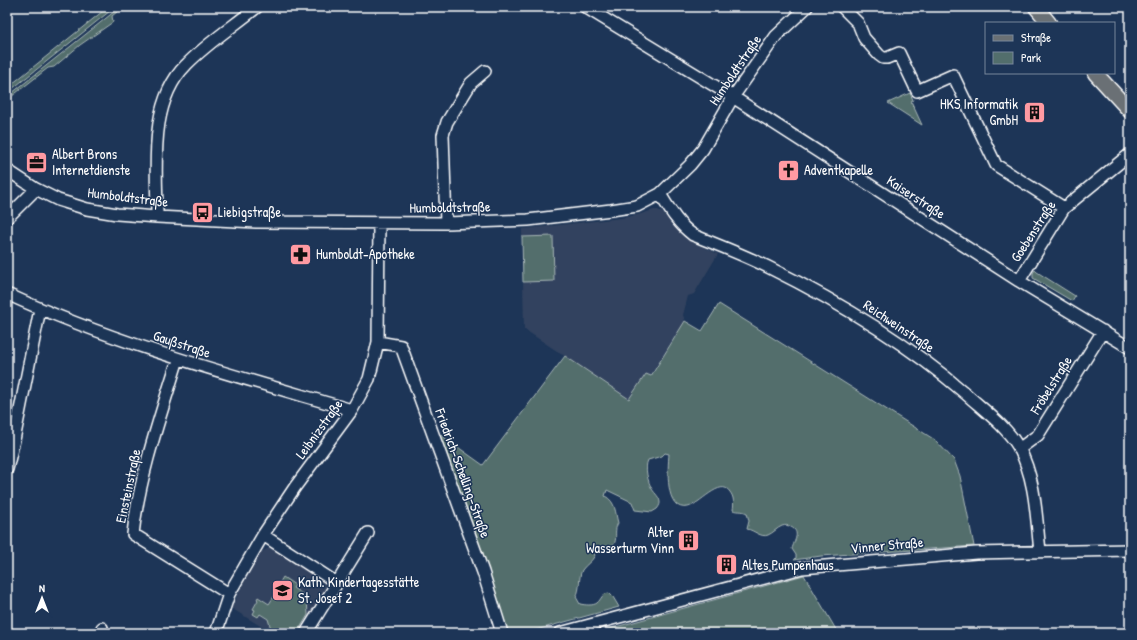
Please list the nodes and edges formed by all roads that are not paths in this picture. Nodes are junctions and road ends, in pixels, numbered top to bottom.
1 (257, 7) edge
2 (585, 7) edge
3 (807, 7) edge
4 (842, 7) edge
5 (1036, 7) edge
6 (1049, 22) edge
7 (486, 71) dead end
8 (1096, 74) edge
9 (733, 97) junction
10 (1130, 111) edge
11 (1130, 154) edge
12 (7, 170) edge
13 (36, 189) junction
14 (660, 194) junction
15 (1064, 208) junction
16 (157, 217) junction
17 (7, 218) edge
18 (379, 223) junction
19 (446, 224) junction
20 (1019, 281) junction
21 (7, 294) edge
22 (40, 309) junction
23 (1102, 331) junction
24 (378, 342) junction
25 (1130, 348) edge
26 (178, 359) junction
27 (352, 410) junction
28 (1019, 449) junction
29 (7, 469) edge
30 (368, 533) dead end
31 (263, 535) junction
32 (1130, 550) edge
33 (1040, 551) junction
34 (337, 583) junction
35 (228, 594) junction
36 (216, 633) edge
37 (306, 633) edge
38 (502, 633) edge
39 (560, 633) edge

1 - 16 street
2 - 9 street, Kaiserstraße
3 - 9 street, Humboldtstraße
4 - 15 street
5 - 6 main road
7 - 19 street
8 - 10 main road
9 - 14 street, Humboldtstraße
9 - 20 street, Kaiserstraße
11 - 15 street, Goebenstraße
12 - 13 street, Humboldtstraße
13 - 16 street, Humboldtstraße
13 - 17 street
14 - 19 street, Humboldtstraße
14 - 28 street, Reichweinstraße
15 - 20 street, Goebenstraße
16 - 18 street, Humboldtstraße
18 - 19 street, Humboldtstraße
18 - 24 street, Leibnizstraße
20 - 23 street, Kaiserstraße
21 - 22 street, Gaußstraße
22 - 26 street, Gaußstraße
22 - 29 street
23 - 25 street, Kaiserstraße
23 - 28 street, Fröbelstraße
24 - 27 street, Leibnizstraße
24 - 38 street, Friedrich-Schelling-Straße
26 - 27 street, Gaußstraße
26 - 35 street, Einsteinstraße
27 - 31 street, Leibnizstraße
28 - 33 street, Reichweinstraße
30 - 34 street
31 - 34 street
31 - 35 street, Leibnizstraße
32 - 33 street, Vinner Straße
33 - 39 street, Vinner Straße
34 - 37 street
35 - 36 street, Leibnizstraße

